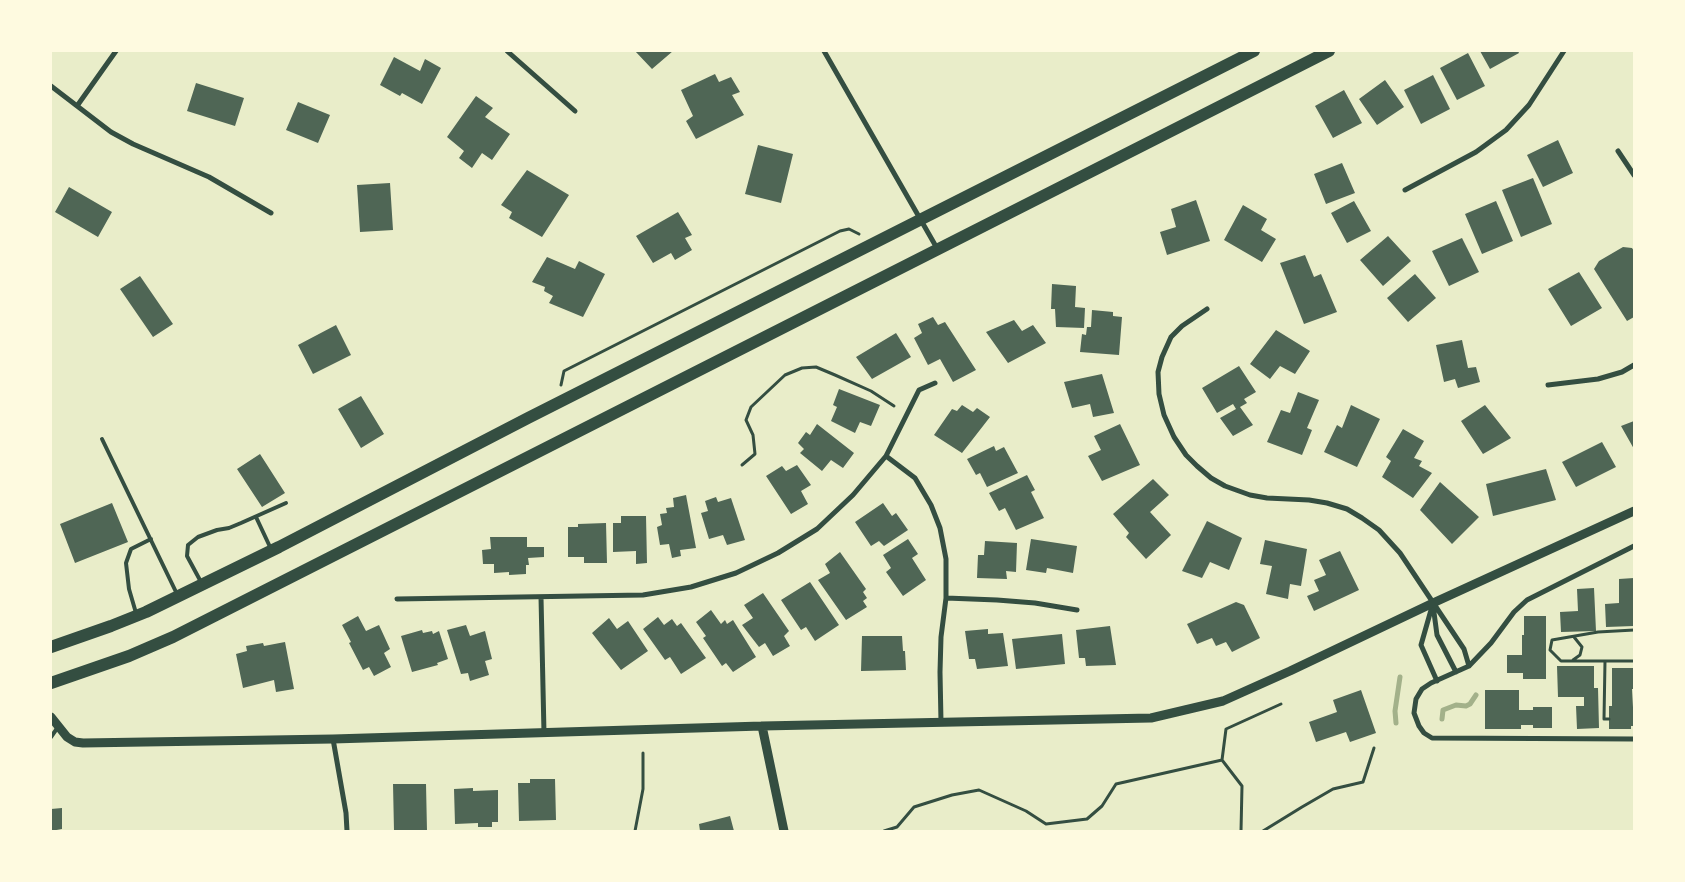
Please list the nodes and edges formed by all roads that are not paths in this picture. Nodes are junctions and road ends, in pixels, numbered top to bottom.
1 (116, 51) edge
2 (507, 51) edge
3 (824, 51) edge
4 (1254, 51) edge
5 (1329, 51) edge
6 (1564, 51) edge
7 (51, 86) edge
8 (78, 106) junction
9 (575, 111) dead end
10 (1618, 151) dead end
11 (1634, 175) edge
12 (1405, 190) dead end
13 (271, 213) dead end
14 (921, 219) junction
15 (938, 250) junction
16 (1207, 309) dead end
17 (1634, 365) edge
18 (936, 383) dead end
19 (1548, 385) dead end
20 (102, 439) dead end
21 (886, 456) junction
22 (286, 502) dead end
23 (1634, 512) edge
24 (256, 517) junction
25 (150, 539) junction
26 (1634, 546) edge
27 (272, 551) junction
28 (202, 584) junction
29 (178, 596) junction
30 (541, 597) junction
31 (946, 598) junction
32 (397, 599) dead end
33 (1433, 603) junction
34 (1077, 610) dead end
35 (137, 616) junction
36 (51, 647) edge
37 (1469, 666) junction
38 (1456, 672) junction
39 (1437, 680) junction
40 (51, 683) edge
41 (51, 717) edge
42 (941, 722) junction
43 (762, 726) junction
44 (58, 727) junction
45 (544, 732) junction
46 (51, 737) edge
47 (334, 739) junction
48 (1634, 739) edge
49 (347, 831) edge
50 (784, 831) edge

1 - 8 street
2 - 9 street
3 - 14 street
4 - 14 main road
5 - 15 main road
6 - 12 street
7 - 8 street
8 - 13 street
10 - 11 street
14 - 15 street
14 - 27 main road
15 - 40 main road
16 - 33 street
17 - 19 street
18 - 21 street
20 - 25 lane
21 - 30 street
21 - 31 street
22 - 24 lane
23 - 33 street
24 - 27 lane
24 - 28 lane
25 - 29 lane
25 - 35 lane
26 - 37 street
27 - 28 main road
28 - 29 main road
29 - 35 main road
30 - 32 street
30 - 45 street
31 - 34 street
31 - 42 street
33 - 37 street
33 - 38 street
33 - 39 street
33 - 42 street
35 - 36 main road
37 - 38 street
38 - 39 street
39 - 48 street
41 - 44 street
42 - 43 street
43 - 45 street
43 - 50 street
44 - 46 lane
44 - 47 street
45 - 47 street
47 - 49 street

